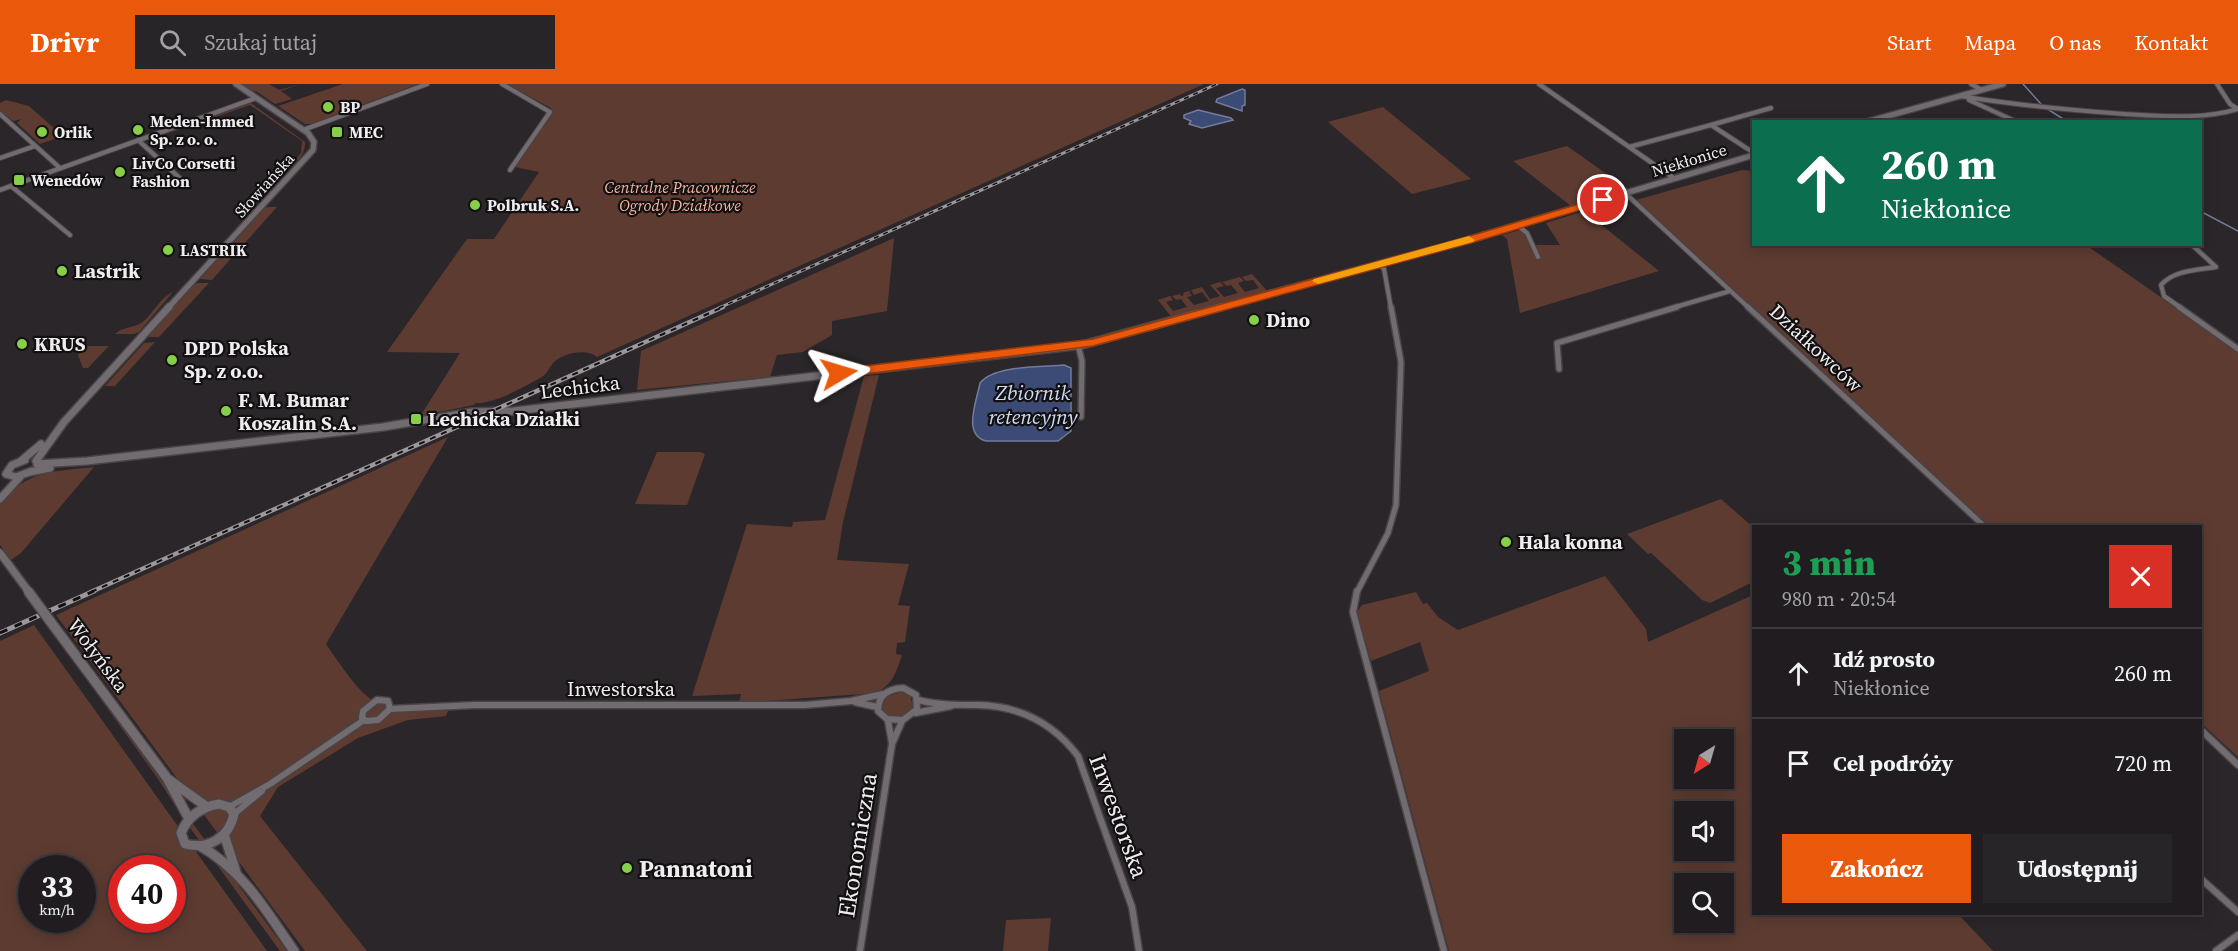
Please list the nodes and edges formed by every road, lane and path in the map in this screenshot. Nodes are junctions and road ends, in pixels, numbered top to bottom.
1 (236, 84) edge
2 (427, 84) edge
3 (502, 84) edge
4 (1539, 84) edge
5 (1971, 84) edge
6 (2003, 84) edge
7 (2217, 84) edge
8 (1982, 90) junction
9 (1960, 96) junction
10 (256, 98) junction
11 (1771, 108) dead end
12 (2238, 109) edge
13 (1, 116) edge
14 (1873, 120) edge
15 (2013, 120) edge
16 (1711, 125) junction
17 (303, 130) junction
18 (138, 140) junction
19 (35, 146) junction
20 (1629, 147) junction
21 (1752, 153) edge
22 (1752, 155) edge
23 (0, 158) edge
24 (60, 168) junction
25 (510, 170) dead end
26 (1675, 179) junction
27 (184, 182) dead end
28 (10, 186) junction
29 (0, 190) edge
30 (1625, 193) junction
31 (1517, 225) junction
32 (70, 235) dead end
33 (2193, 246) edge
34 (1538, 257) dead end
35 (1379, 264) junction
36 (1730, 291) junction
37 (1078, 345) junction
38 (2238, 349) edge
39 (1558, 369) dead end
40 (1081, 417) dead end
41 (64, 422) junction
42 (21, 461) junction
43 (87, 461) junction
44 (36, 462) junction
45 (30, 472) junction
46 (3, 474) edge
47 (20, 477) junction
48 (0, 492) edge
49 (0, 499) edge
50 (1983, 525) edge
51 (0, 553) edge
52 (883, 694) junction
53 (918, 700) junction
54 (851, 701) junction
55 (959, 705) junction
56 (877, 706) junction
57 (390, 709) junction
58 (915, 713) junction
59 (363, 720) junction
60 (888, 721) junction
61 (902, 721) junction
62 (2202, 731) edge
63 (892, 744) junction
64 (2238, 765) edge
65 (166, 778) junction
66 (270, 784) joint
67 (207, 807) junction
68 (232, 810) junction
69 (189, 819) junction
70 (224, 834) junction
71 (200, 846) junction
72 (237, 873) junction
73 (2202, 880) edge
74 (2238, 912) edge
75 (2238, 935) edge
76 (294, 951) edge
77 (860, 951) edge
78 (1139, 951) edge
79 (1444, 951) edge
80 (2216, 951) edge

1 - 10 street, Słowiańska
2 - 17 street
3 - 25 street
4 - 20 street
5 - 8 street
6 - 8 street
7 - 12 street
8 - 9 street
9 - 12 street
9 - 14 street
9 - 15 street
10 - 17 street, Słowiańska
10 - 18 street
11 - 16 street
13 - 19 street
16 - 20 street
16 - 21 street
17 - 41 street, Słowiańska
18 - 24 street
18 - 27 street
19 - 23 street
19 - 24 street
20 - 26 street
22 - 26 street, Niekłonice
24 - 28 street
26 - 30 street, Niekłonice
28 - 29 street
28 - 32 street
30 - 31 street, Niekłonice
30 - 36 street, Działkowców
31 - 34 street
31 - 35 street, Niekłonice
33 - 38 street
35 - 37 street, Niekłonice
35 - 79 street
36 - 39 street
36 - 50 street, Działkowców
37 - 40 street
37 - 43 street, Lechicka
41 - 42 street, Słowiańska
41 - 44 street, Słowiańska
42 - 44 street, Lechicka
42 - 46 street
43 - 44 street, Lechicka
43 - 45 street, Lechicka
44 - 45 street, Słowiańska
45 - 47 street
46 - 47 street
46 - 48 street
47 - 49 street
51 - 65 street, Wołyńska, bridge
52 - 53 street
52 - 54 street, Inwestorska
52 - 56 street
53 - 55 street, Inwestorska
53 - 58 street
54 - 56 street, Inwestorska
54 - 57 street, Inwestorska
55 - 58 street, Inwestorska
55 - 78 street, Inwestorska
56 - 60 street
57 - 59 street
57 - 59 street
58 - 61 street
59 - 66 street
60 - 61 street
60 - 63 street, Ekonomiczna
61 - 63 street, Ekonomiczna
62 - 64 street
63 - 77 street, Ekonomiczna
65 - 67 street, Wołyńska
65 - 69 street, Wołyńska
66 - 68 street
67 - 68 street
67 - 69 street
68 - 70 street
69 - 71 street
70 - 71 street
70 - 72 street
71 - 72 street
72 - 76 street
73 - 74 street
75 - 80 street

